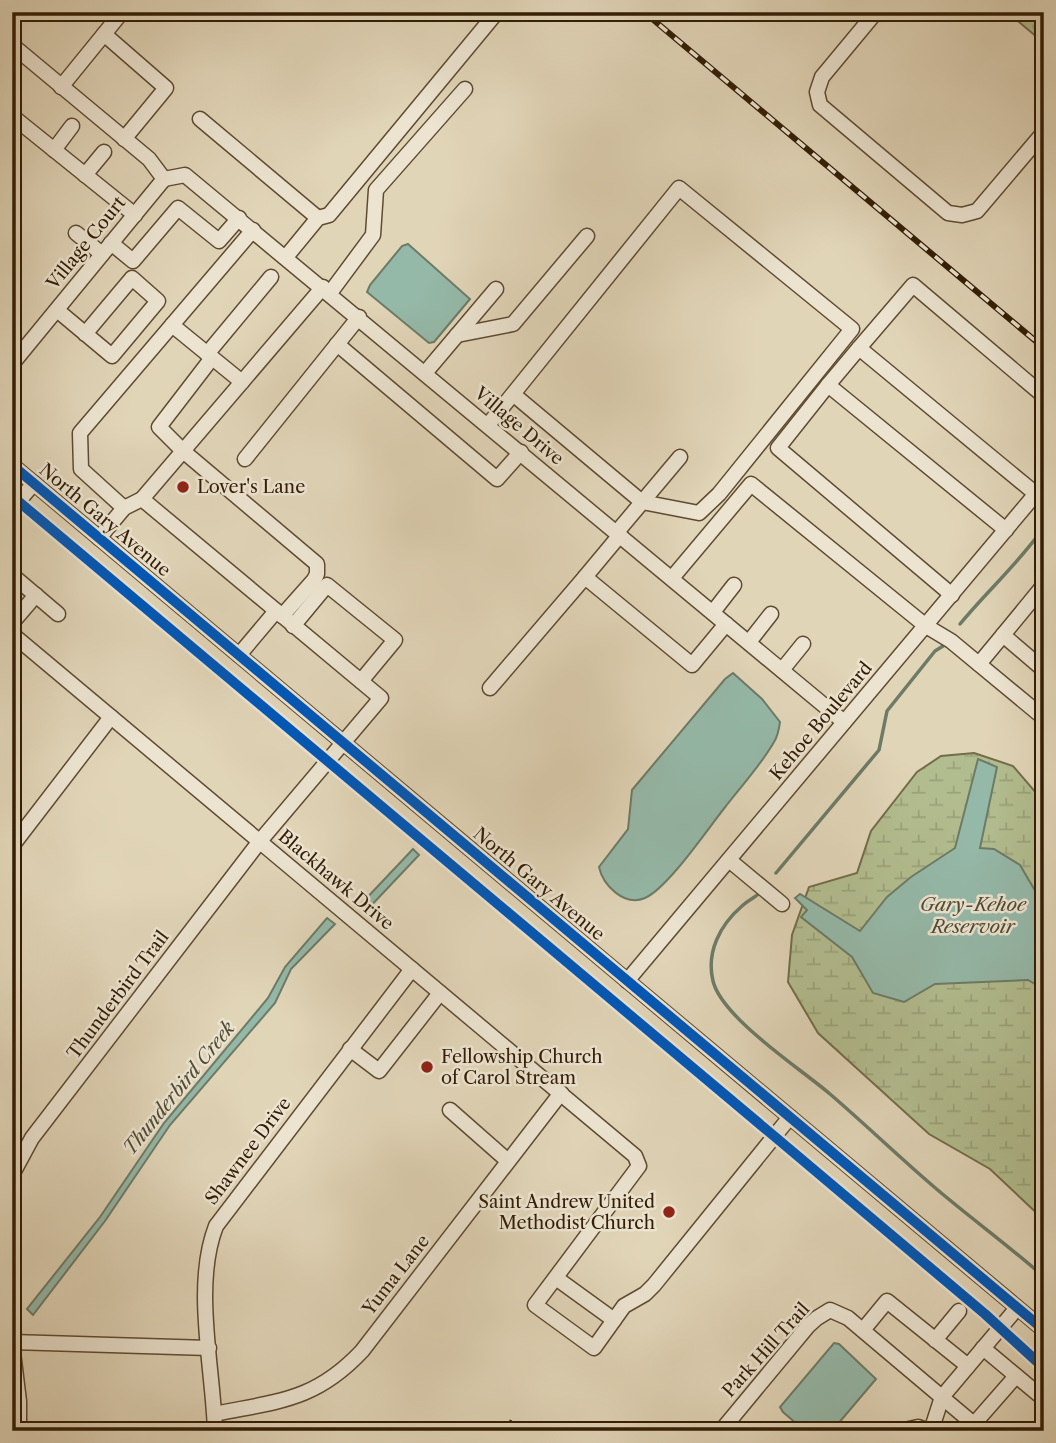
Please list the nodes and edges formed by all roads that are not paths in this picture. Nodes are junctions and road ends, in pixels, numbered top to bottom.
1 (122, 12) edge
2 (497, 12) edge
3 (876, 12) edge
4 (104, 34) junction
5 (12, 45) edge
6 (61, 87) junction
7 (465, 89) dead end
8 (12, 116) edge
9 (200, 119) dead end
10 (72, 126) dead end
11 (1044, 132) edge
12 (124, 139) junction
13 (54, 150) junction
14 (104, 152) dead end
15 (85, 175) junction
16 (164, 179) junction
17 (135, 215) junction
18 (239, 218) junction
19 (318, 218) junction
20 (253, 230) junction
21 (76, 233) dead end
22 (587, 236) dead end
23 (107, 249) junction
24 (286, 257) junction
25 (271, 277) dead end
26 (496, 289) dead end
27 (326, 290) junction
28 (57, 310) junction
29 (359, 317) junction
30 (172, 325) junction
31 (85, 334) junction
32 (457, 335) junction
33 (337, 344) junction
34 (859, 348) junction
35 (210, 356) junction
36 (12, 364) edge
37 (425, 373) junction
38 (242, 382) junction
39 (828, 385) junction
40 (513, 394) junction
41 (1044, 397) edge
42 (488, 425) junction
43 (183, 451) junction
44 (521, 452) junction
45 (680, 457) dead end
46 (245, 459) dead end
47 (12, 465) edge
48 (34, 483) junction
49 (1040, 489) edge
50 (142, 499) junction
51 (642, 502) junction
52 (12, 509) edge
53 (124, 509) junction
54 (1006, 530) junction
55 (618, 534) junction
56 (99, 538) junction
57 (12, 575) edge
58 (585, 577) junction
59 (672, 578) junction
60 (734, 585) dead end
61 (1044, 585) edge
62 (36, 595) junction
63 (952, 595) junction
64 (713, 612) junction
65 (58, 614) dead end
66 (771, 614) dead end
67 (284, 618) junction
68 (12, 623) edge
69 (726, 624) junction
70 (926, 626) junction
71 (12, 634) edge
72 (1003, 635) junction
73 (748, 642) junction
74 (803, 644) dead end
75 (239, 655) junction
76 (979, 664) junction
77 (782, 670) junction
78 (1044, 670) edge
79 (361, 681) junction
80 (490, 688) dead end
81 (111, 717) junction
82 (1044, 718) edge
83 (844, 722) junction
84 (344, 743) junction
85 (260, 841) junction
86 (12, 846) edge
87 (729, 860) junction
88 (782, 904) dead end
89 (412, 969) junction
90 (627, 981) junction
91 (440, 993) junction
92 (350, 1049) junction
93 (561, 1093) junction
94 (450, 1110) dead end
95 (790, 1117) junction
96 (508, 1161) junction
97 (12, 1175) edge
98 (556, 1278) junction
99 (1017, 1308) junction
100 (960, 1311) dead end
101 (614, 1320) junction
102 (863, 1330) junction
103 (1044, 1330) edge
104 (936, 1340) junction
105 (12, 1343) edge
106 (209, 1348) junction
107 (984, 1348) junction
108 (968, 1366) junction
109 (1016, 1376) junction
110 (942, 1397) junction
111 (1044, 1399) edge
112 (215, 1414) junction
113 (978, 1427) edge
114 (19, 1431) edge
115 (215, 1431) edge
116 (721, 1431) edge
117 (900, 1431) edge
118 (929, 1431) edge

1 - 4 street
2 - 19 street
3 - 11 street
4 - 6 street
4 - 12 street
5 - 6 street
6 - 12 street
7 - 27 street
8 - 13 street
9 - 19 street
10 - 13 street
12 - 16 street
13 - 15 street
14 - 15 street
15 - 17 street
16 - 17 street, Village Court
16 - 18 street, Village Drive
17 - 23 street, Village Court
18 - 20 street, Village Drive
18 - 23 street
19 - 24 street
20 - 24 street, Village Drive
20 - 30 street
21 - 23 street
22 - 32 street
23 - 28 street, Village Court
24 - 27 street, Village Drive
25 - 35 street
26 - 32 street
27 - 29 street, Village Drive
27 - 38 street
28 - 31 street
28 - 36 street, Village Court
29 - 33 street
29 - 37 street, Village Drive
30 - 35 street
30 - 53 street
31 - 31 street
32 - 37 street
33 - 44 street
33 - 46 street
34 - 39 street
34 - 41 street
34 - 49 street
35 - 38 street
35 - 43 street
37 - 42 street, Village Drive
38 - 43 street
39 - 54 street
39 - 63 street
40 - 42 street
40 - 51 street
40 - 51 street
42 - 44 street, Village Drive
43 - 50 street
43 - 67 street
44 - 55 street, Village Drive
45 - 51 street
47 - 48 street, North Gary Avenue
48 - 52 street
48 - 56 street, North Gary Avenue
49 - 54 street, Kehoe Boulevard
50 - 53 street
50 - 67 street
51 - 55 street
53 - 56 street
54 - 63 street, Kehoe Boulevard
55 - 58 street
55 - 59 street, Village Drive
56 - 75 street, North Gary Avenue
57 - 62 street
58 - 69 street
58 - 80 street
59 - 64 street, Village Drive
59 - 70 street
60 - 64 street
61 - 72 street
62 - 65 street
62 - 68 street
63 - 70 street, Kehoe Boulevard
64 - 69 street, Village Drive
66 - 73 street
67 - 75 street
67 - 79 street
67 - 79 street
69 - 73 street, Village Drive
70 - 76 street
70 - 83 street, Kehoe Boulevard
71 - 81 street, Blackhawk Drive
72 - 76 street
72 - 78 street
73 - 77 street, Village Drive
74 - 77 street
75 - 84 street, North Gary Avenue
76 - 82 street
77 - 83 street, Village Drive
79 - 84 street, Thunderbird Trail
81 - 85 street, Blackhawk Drive
81 - 86 street
83 - 87 street, Kehoe Boulevard
84 - 85 street, Thunderbird Trail
84 - 90 street, North Gary Avenue
85 - 89 street, Blackhawk Drive
85 - 97 street, Thunderbird Trail
87 - 88 street
87 - 90 street, Kehoe Boulevard
89 - 91 street, Blackhawk Drive
89 - 92 street, Shawnee Drive
90 - 95 street, North Gary Avenue
91 - 92 street
91 - 93 street, Blackhawk Drive
92 - 106 street, Shawnee Drive
93 - 96 street, Yuma Lane
93 - 98 street, Blackhawk Drive
94 - 96 street
95 - 99 street, North Gary Avenue
95 - 101 street
96 - 112 street, Yuma Lane
98 - 101 street
98 - 101 street
99 - 103 street, North Gary Avenue
99 - 107 street
100 - 104 street
102 - 104 street
102 - 110 street, Park Hill Trail
102 - 116 street, Park Hill Trail
104 - 108 street
105 - 106 street
105 - 114 street
106 - 112 street, Shawnee Drive
107 - 108 street
107 - 109 street
108 - 110 street
109 - 111 street
109 - 113 street
110 - 113 street, Park Hill Trail
110 - 118 street
112 - 115 street, Shawnee Drive
117 - 118 street

